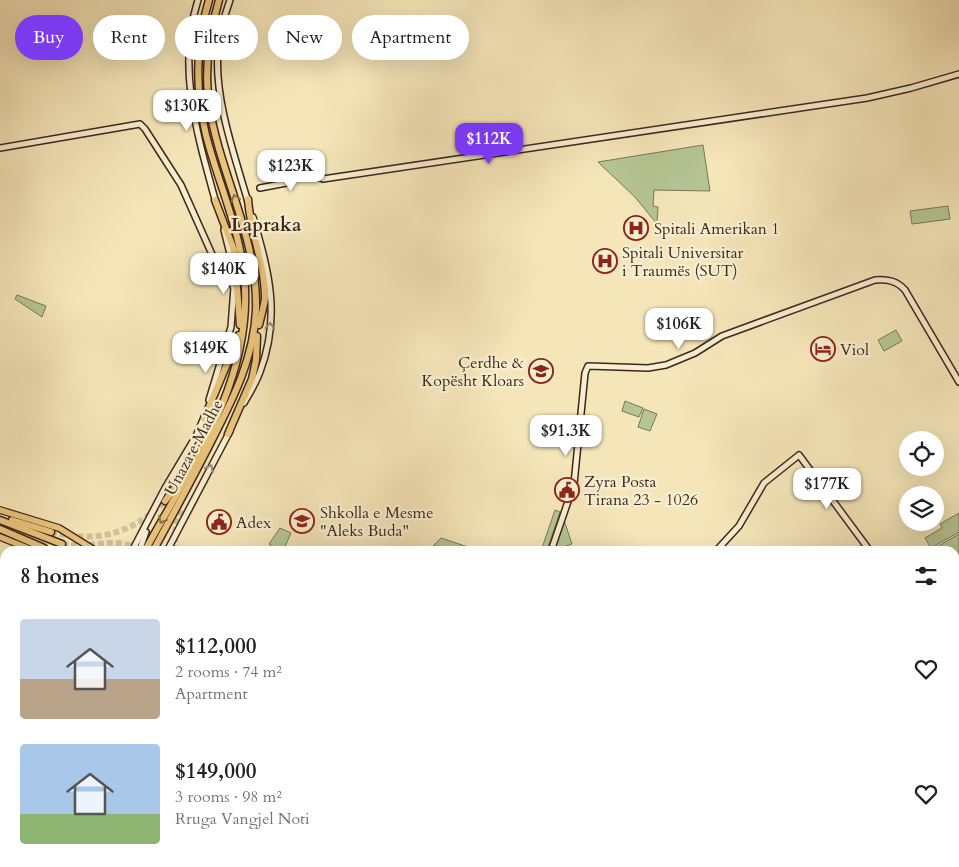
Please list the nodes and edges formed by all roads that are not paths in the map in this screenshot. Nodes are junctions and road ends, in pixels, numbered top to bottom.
1 (198, 0) edge
2 (209, 0) edge
3 (219, 0) edge
4 (230, 0) edge
5 (959, 74) edge
6 (0, 148) edge
7 (260, 188) dead end
8 (248, 199) junction
9 (215, 200) junction
10 (252, 259) junction
11 (232, 262) junction
12 (218, 269) junction
13 (244, 272) junction
14 (234, 288) junction
15 (240, 325) junction
16 (258, 325) junction
17 (239, 335) junction
18 (257, 336) junction
19 (245, 369) junction
20 (959, 382) edge
21 (224, 401) junction
22 (204, 418) junction
23 (228, 434) junction
24 (194, 462) junction
25 (194, 476) junction
26 (165, 488) junction
27 (165, 501) tunnel mouth
28 (0, 510) edge
29 (181, 510) tunnel mouth
30 (0, 516) edge
31 (0, 520) edge
32 (0, 524) edge
33 (0, 528) edge
34 (51, 532) tunnel mouth
35 (0, 536) edge
36 (23, 546) edge
37 (40, 546) edge
38 (88, 546) edge
39 (135, 546) edge
40 (145, 546) edge
41 (149, 546) edge
42 (150, 546) edge
43 (169, 546) edge
44 (553, 546) edge
45 (721, 546) edge
46 (866, 546) edge

1 - 9 main road
2 - 13 highway, Unaza e Madhe
10 -> 3 highway, Unaza e Madhe
4 - 8 main road
5 - 7 main road
6 - 12 main road
8 - 16 highway
23 -> 8 main road
9 - 11 main road
9 - 15 highway
10 - 16 highway
10 - 19 highway, Unaza e Madhe
11 - 12 main road
11 - 14 main road
12 - 14 main road
13 - 15 highway
13 - 21 highway, Unaza e Madhe
14 - 22 main road
15 - 17 highway
16 - 18 highway
17 - 21 highway
17 - 22 highway
18 - 19 highway
18 - 23 highway
19 - 25 highway, Unaza e Madhe
20 - 44 main road
21 - 24 highway, Unaza e Madhe
22 - 26 main road
43 -> 23 main road
24 - 27 highway
24 -> 41 highway, Unaza e Madhe
25 - 29 highway
25 - 42 highway, Unaza e Madhe
26 - 39 main road
26 - 40 main road
28 - 38 main road
30 - 34 highway
31 - 32 highway
33 - 37 highway
35 - 36 main road
45 - 46 main road

